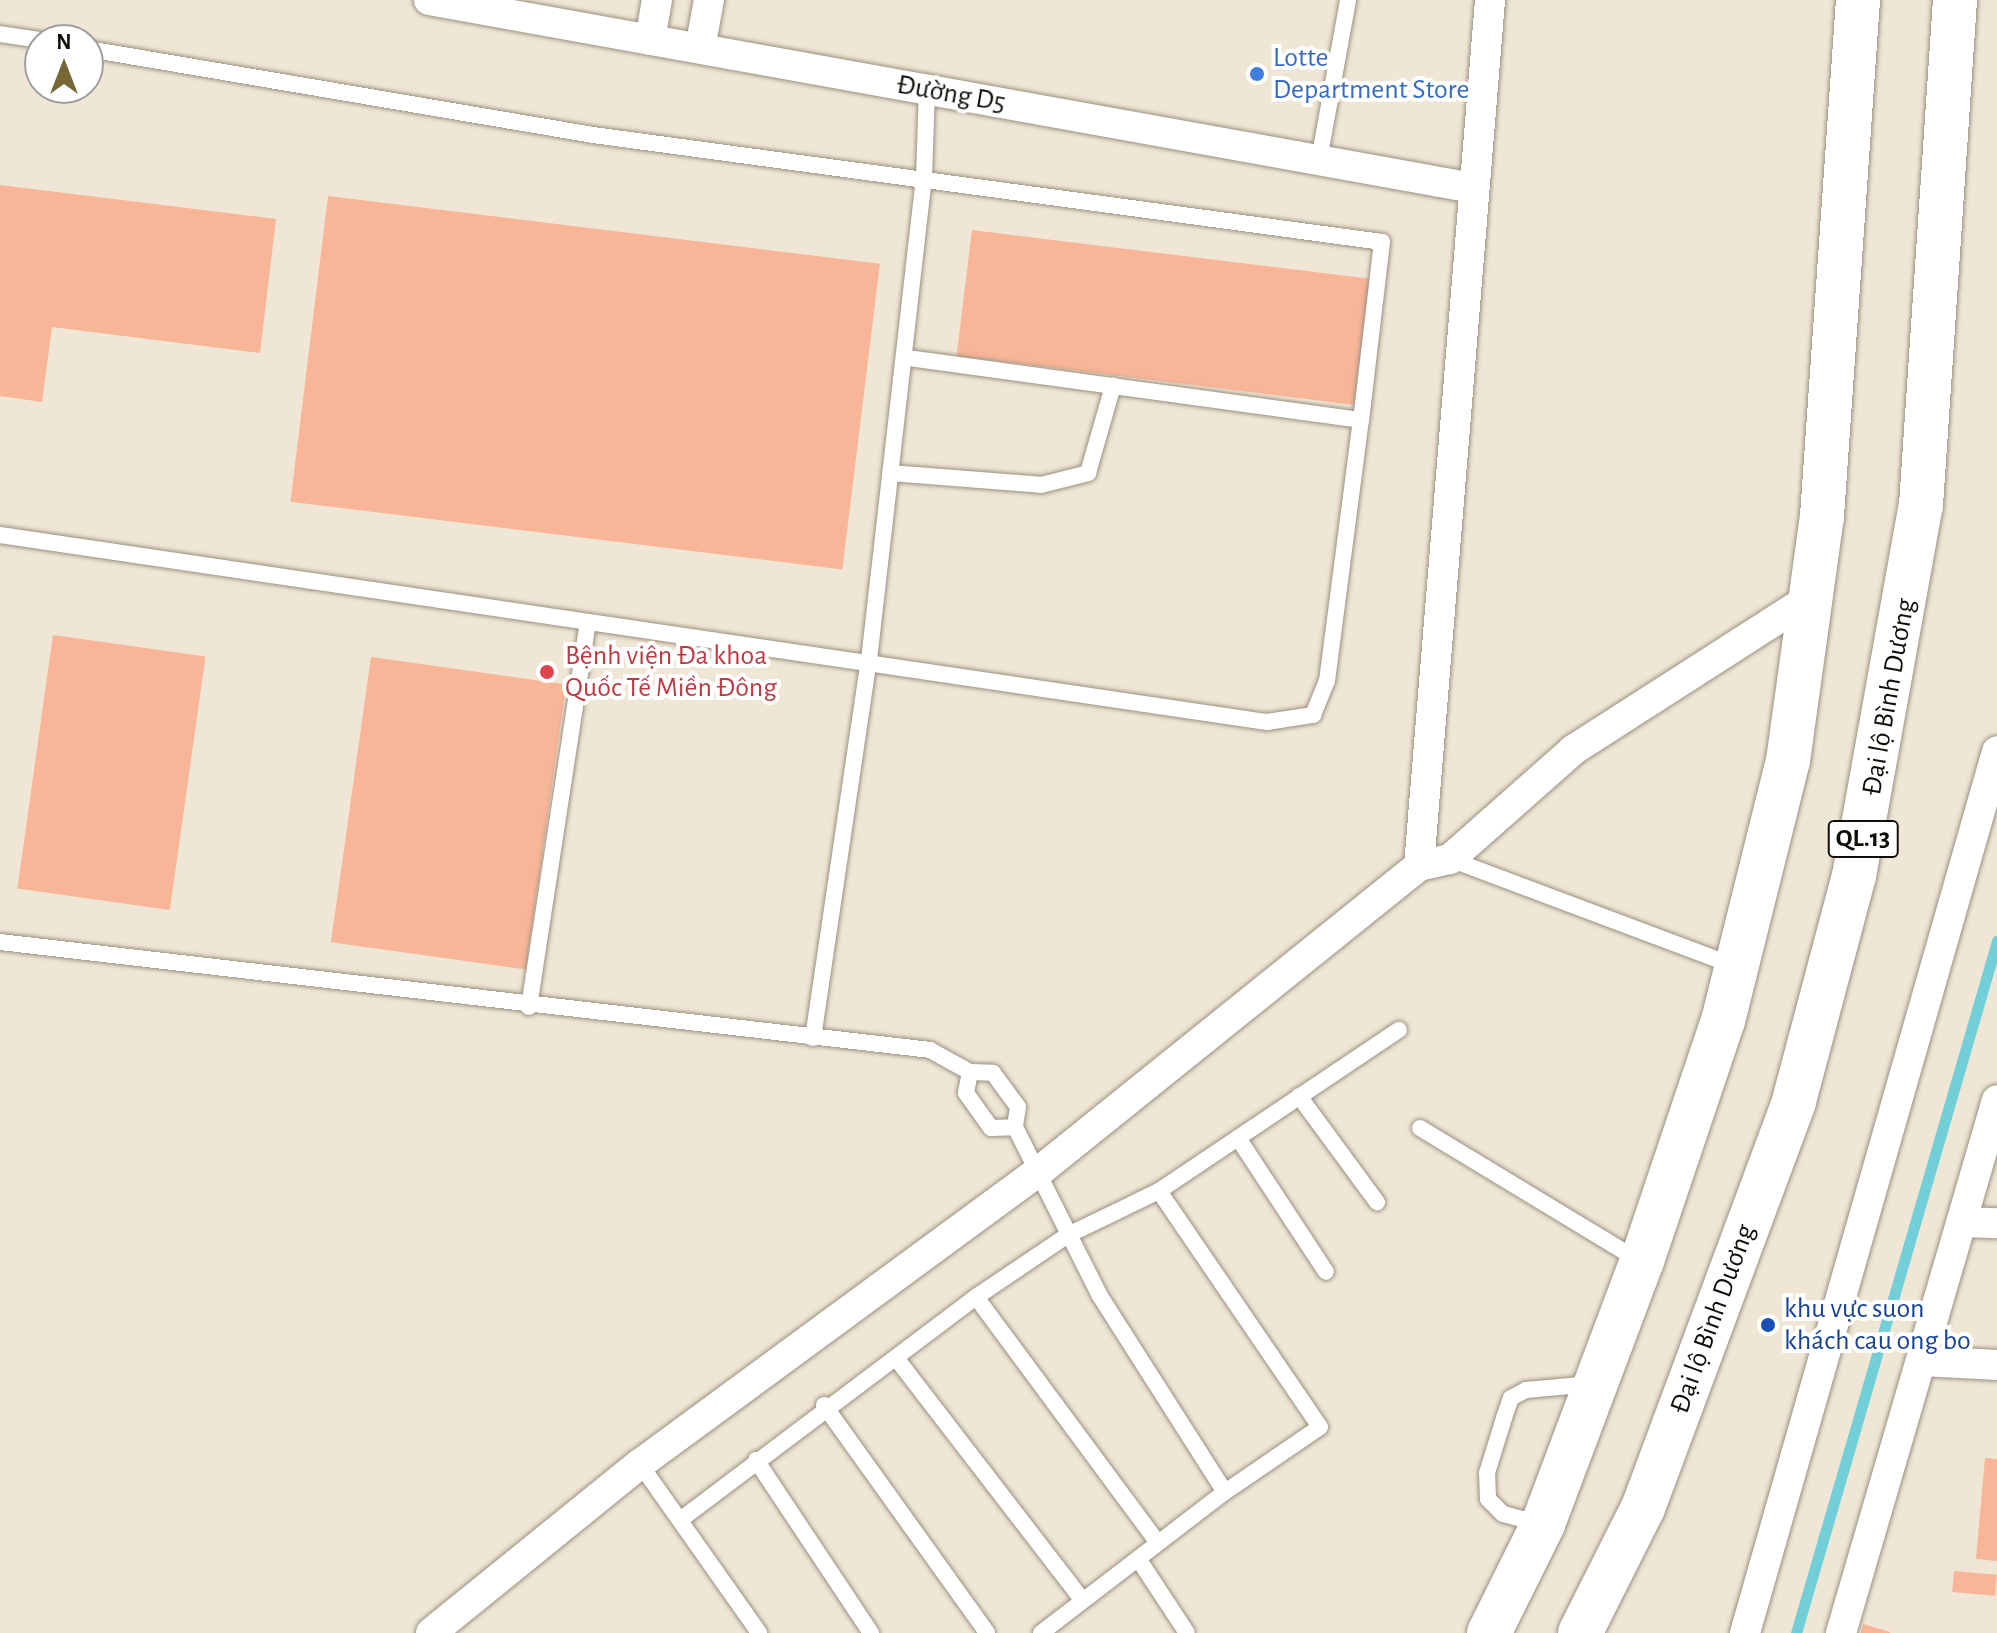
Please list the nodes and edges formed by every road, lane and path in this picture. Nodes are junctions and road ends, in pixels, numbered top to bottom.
1 (429, 0) edge
2 (657, 0) edge
3 (709, 0) edge
4 (1348, 0) edge
5 (1490, 0) edge
6 (1858, 0) edge
7 (1955, 0) edge
8 (0, 34) edge
9 (24, 38) edge
10 (650, 40) junction
11 (700, 48) junction
12 (104, 52) edge
13 (927, 89) junction
14 (1319, 160) junction
15 (924, 178) junction
16 (1473, 188) junction
17 (904, 357) junction
18 (1113, 386) junction
19 (1361, 420) junction
20 (890, 473) junction
21 (0, 535) edge
22 (1811, 597) junction
23 (587, 627) junction
24 (869, 660) junction
25 (1997, 751) edge
26 (1450, 859) junction
27 (1419, 866) junction
28 (0, 942) edge
29 (1736, 966) junction
30 (529, 1007) junction
31 (1399, 1030) dead end
32 (813, 1038) junction
33 (970, 1072) junction
34 (1299, 1096) junction
35 (1997, 1100) edge
36 (1015, 1127) junction
37 (1420, 1128) dead end
38 (1238, 1138) junction
39 (1042, 1169) junction
40 (1159, 1191) junction
41 (1377, 1202) dead end
42 (1963, 1222) junction
43 (1997, 1223) edge
44 (1068, 1235) junction
45 (1642, 1261) junction
46 (1326, 1272) dead end
47 (976, 1297) junction
48 (896, 1358) junction
49 (1923, 1361) junction
50 (1997, 1365) edge
51 (1597, 1384) junction
52 (824, 1405) junction
53 (756, 1460) junction
54 (640, 1464) junction
55 (1225, 1492) junction
56 (680, 1520) junction
57 (1543, 1524) junction
58 (1155, 1539) junction
59 (1139, 1560) junction
60 (1081, 1598) junction
61 (431, 1633) edge
62 (759, 1633) edge
63 (871, 1633) edge
64 (987, 1633) edge
65 (1041, 1633) edge
66 (1187, 1633) edge
67 (1489, 1633) edge
68 (1580, 1633) edge
69 (1745, 1633) edge
70 (1841, 1633) edge

1 - 10 street, Đường D5
2 - 10 street
3 - 11 street
4 - 14 lane
5 - 16 street
6 - 22 highway
7 - 68 highway, Đại lộ Bình Dương / QL.13
8 - 9 lane
10 - 11 street, Đường D5
11 - 13 street, Đường D5
12 - 15 lane
13 - 14 street, Đường D5
13 - 15 lane
14 - 16 street, Đường D5
15 - 17 lane
15 - 19 lane
16 - 27 street
17 - 18 lane
17 - 20 lane
18 - 19 lane
18 - 20 lane
19 - 24 lane
20 - 24 lane
21 - 23 lane
22 - 26 street
22 - 29 highway
23 - 24 lane
23 - 30 lane
24 - 32 lane
25 - 69 street
26 - 27 street
26 - 29 lane
27 - 39 street
28 - 30 lane
29 - 45 highway
30 - 32 lane
31 - 34 lane
32 - 33 lane
33 - 36 lane
33 - 36 lane
34 - 38 lane
34 - 41 lane
35 - 42 street
36 - 39 lane
37 - 45 lane
38 - 40 lane
38 - 46 lane
39 - 44 lane
39 - 54 street
40 - 44 lane
40 - 55 lane
42 - 43 street
42 - 49 street
44 - 47 lane
44 - 55 lane
45 - 51 highway
47 - 48 lane
47 - 58 lane
48 - 52 lane
48 - 60 lane
49 - 50 street
49 - 70 street
51 - 57 highway
51 - 57 lane
52 - 53 lane
52 - 64 lane
53 - 56 lane
53 - 63 lane
54 - 56 lane
54 - 61 street
55 - 58 lane
56 - 62 lane
57 - 67 highway
58 - 59 lane
59 - 60 lane
59 - 66 lane
60 - 65 lane

